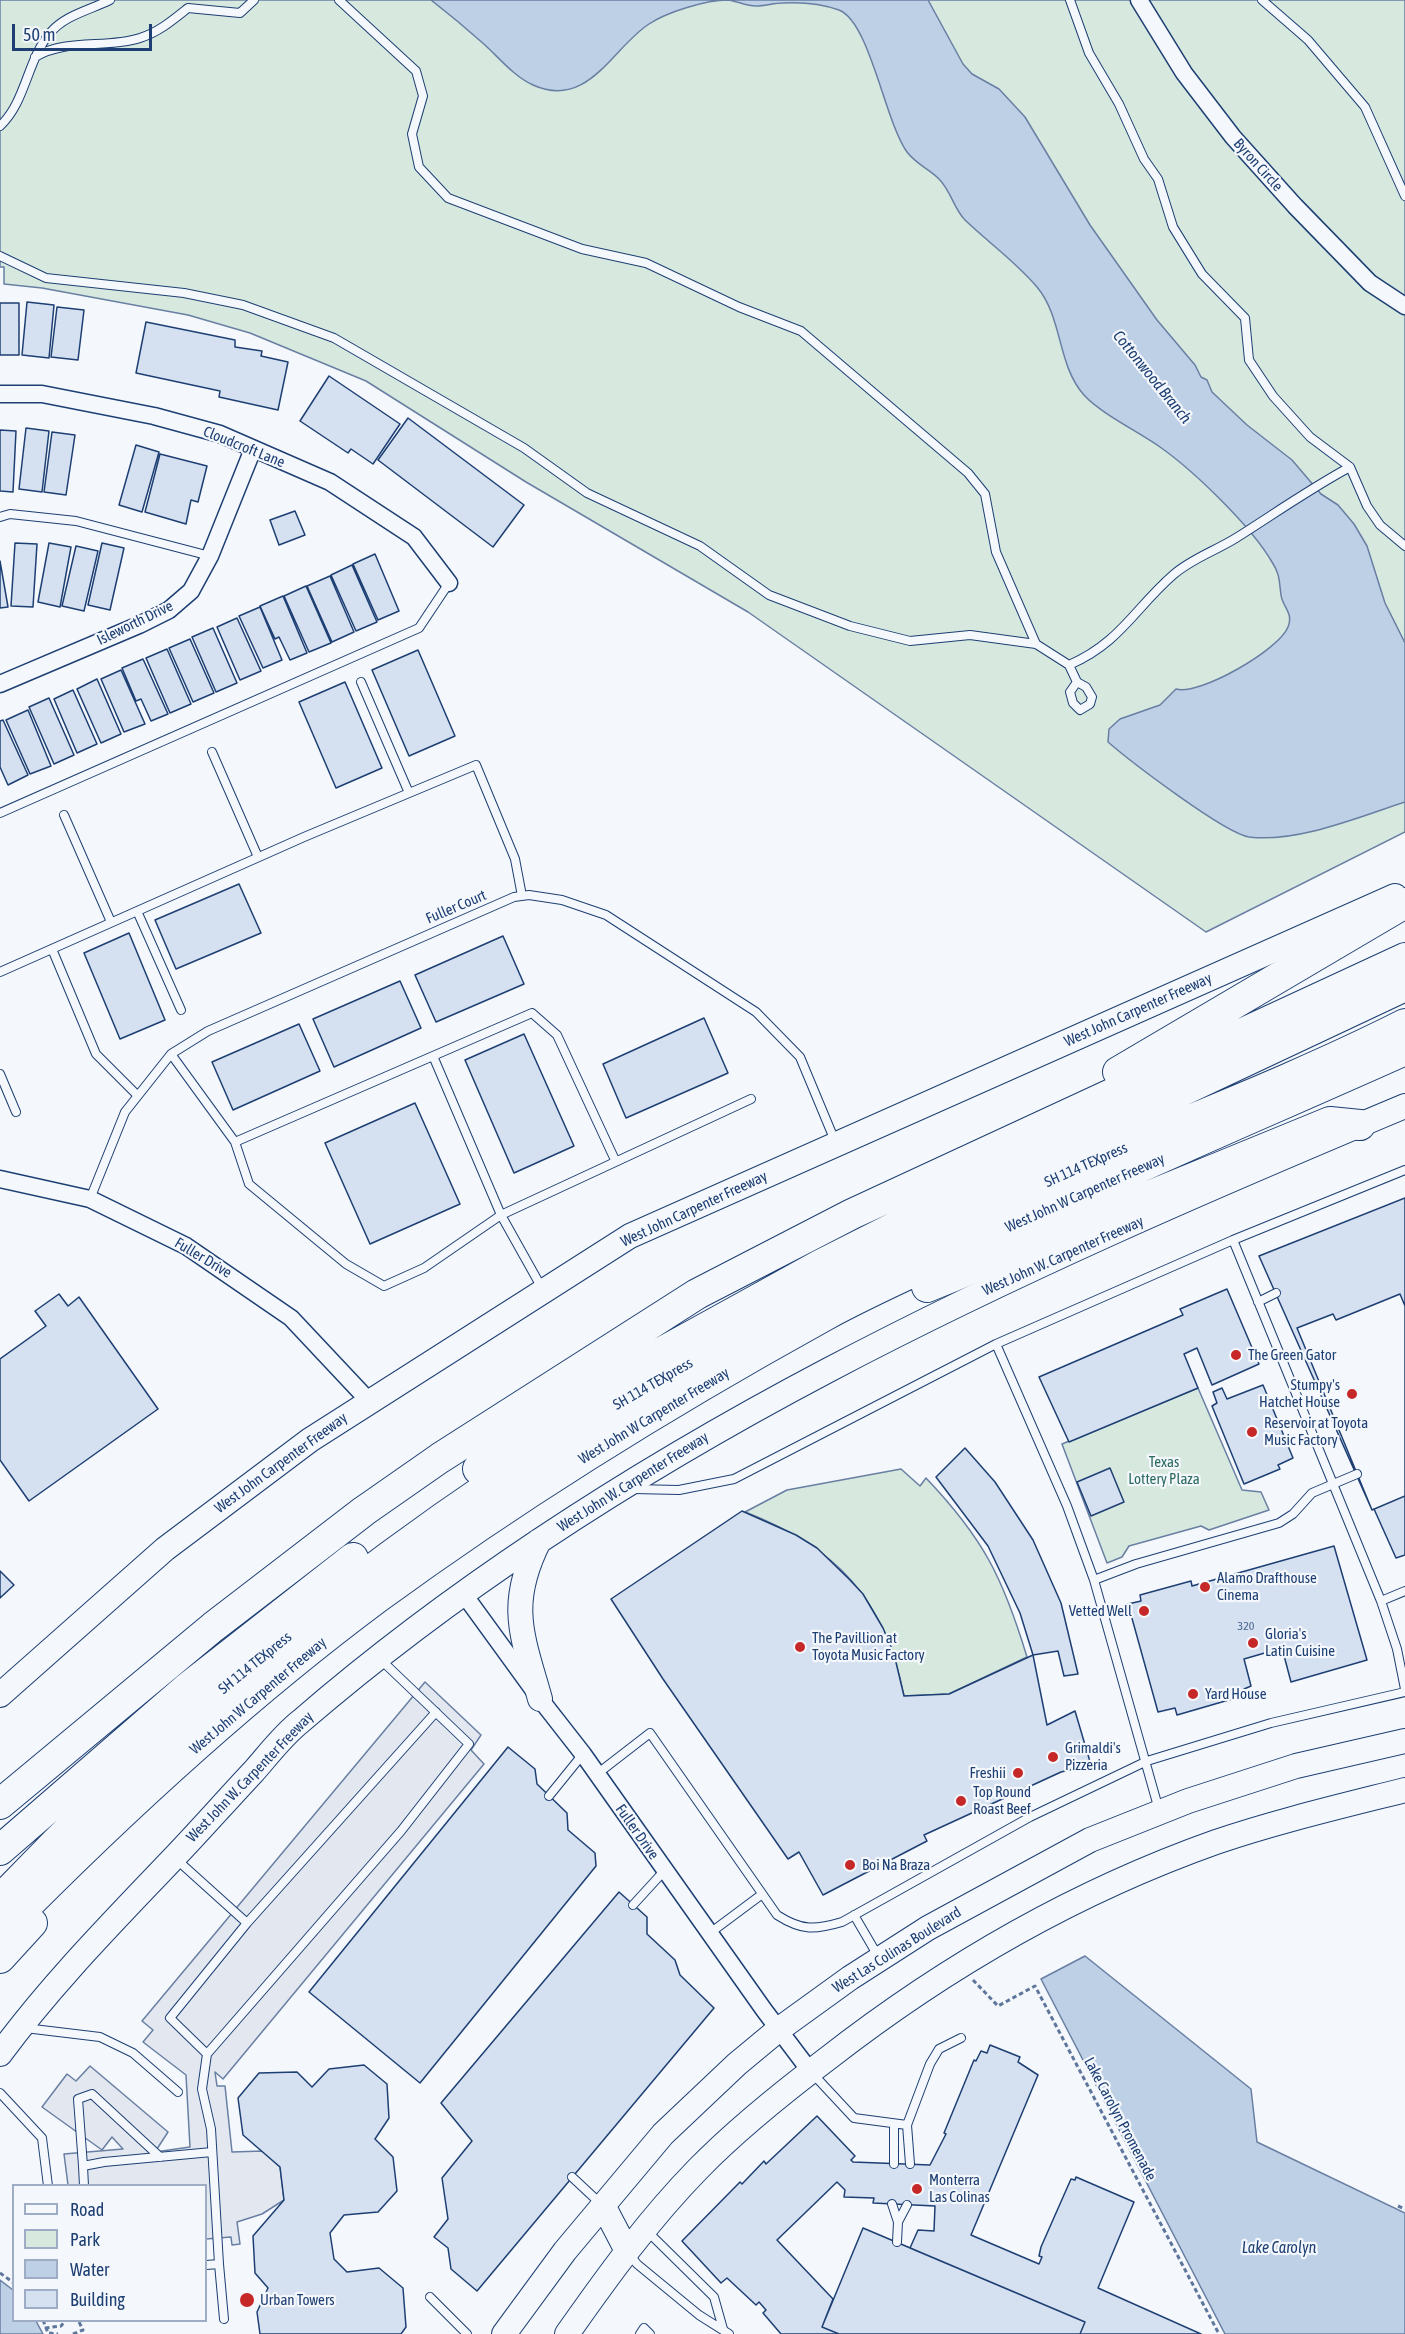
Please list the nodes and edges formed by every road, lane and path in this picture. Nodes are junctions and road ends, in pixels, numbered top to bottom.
1 (110, 0) edge
2 (254, 0) edge
3 (339, 0) edge
4 (1070, 0) edge
5 (1139, 0) edge
6 (1262, 0) edge
7 (188, 4) edge
8 (35, 57) junction
9 (0, 126) edge
10 (1405, 196) edge
11 (0, 256) edge
12 (1405, 306) edge
13 (0, 394) edge
14 (253, 449) junction
15 (1350, 467) junction
16 (0, 517) edge
17 (1405, 546) edge
18 (210, 556) junction
19 (449, 583) joint
20 (1036, 644) junction
21 (1070, 665) junction
22 (361, 682) dead end
23 (1077, 682) dead end
24 (0, 684) edge
25 (213, 752) dead end
26 (409, 793) junction
27 (0, 813) edge
28 (64, 815) dead end
29 (258, 857) junction
30 (1405, 891) edge
31 (522, 896) junction
32 (1405, 903) edge
33 (137, 911) junction
34 (111, 922) junction
35 (52, 950) junction
36 (1405, 958) edge
37 (0, 972) edge
38 (1405, 986) edge
39 (181, 1010) dead end
40 (1405, 1024) edge
41 (1405, 1050) edge
42 (171, 1054) junction
43 (433, 1056) junction
44 (0, 1074) edge
45 (137, 1095) junction
46 (751, 1099) dead end
47 (1405, 1107) edge
48 (16, 1112) dead end
49 (1360, 1125) junction
50 (235, 1142) junction
51 (836, 1145) junction
52 (969, 1159) junction
53 (615, 1160) junction
54 (1405, 1170) edge
55 (0, 1179) edge
56 (90, 1200) junction
57 (501, 1215) junction
58 (1233, 1240) junction
59 (543, 1291) junction
60 (1276, 1293) dead end
61 (1258, 1302) junction
62 (824, 1316) junction
63 (996, 1344) junction
64 (369, 1401) junction
65 (1357, 1474) dead end
66 (1333, 1484) junction
67 (620, 1490) junction
68 (539, 1541) junction
69 (1094, 1580) junction
70 (1405, 1591) edge
71 (463, 1593) junction
72 (1381, 1601) junction
73 (198, 1641) junction
74 (379, 1658) junction
75 (1405, 1690) edge
76 (0, 1695) edge
77 (540, 1699) junction
78 (436, 1712) junction
79 (1405, 1742) edge
80 (583, 1754) junction
81 (1147, 1761) junction
82 (597, 1774) junction
83 (0, 1779) edge
84 (154, 1785) junction
85 (1405, 1790) edge
86 (549, 1796) dead end
87 (0, 1804) edge
88 (1160, 1812) junction
89 (0, 1850) edge
90 (174, 1858) junction
91 (665, 1870) junction
92 (761, 1895) junction
93 (0, 1900) edge
94 (633, 1905) dead end
95 (854, 1915) junction
96 (247, 1923) junction
97 (0, 1933) edge
98 (710, 1933) junction
99 (0, 1958) edge
100 (880, 1959) junction
101 (973, 1980) dead end
102 (19, 2028) junction
103 (778, 2030) junction
104 (961, 2038) dead end
105 (0, 2054) edge
106 (207, 2054) junction
107 (810, 2071) junction
108 (178, 2092) dead end
109 (0, 2093) edge
110 (894, 2124) junction
111 (907, 2125) junction
112 (212, 2152) junction
113 (160, 2157) junction
114 (894, 2164) dead end
115 (910, 2164) dead end
116 (83, 2166) junction
117 (572, 2177) dead end
118 (48, 2184) edge
119 (84, 2184) edge
120 (892, 2204) dead end
121 (603, 2205) junction
122 (907, 2205) dead end
123 (1398, 2206) dead end
124 (1405, 2209) edge
125 (217, 2221) junction
126 (207, 2222) edge
127 (898, 2222) junction
128 (645, 2230) junction
129 (897, 2242) dead end
130 (627, 2251) junction
131 (219, 2264) junction
132 (207, 2265) edge
133 (430, 2297) dead end
134 (224, 2319) dead end
135 (44, 2322) edge
136 (64, 2322) edge
137 (79, 2322) edge
138 (45, 2328) junction
139 (726, 2331) edge
140 (58, 2334) edge
141 (73, 2334) edge
142 (467, 2334) edge
143 (504, 2334) edge
144 (567, 2334) edge
145 (639, 2334) edge
146 (650, 2334) edge
147 (1219, 2334) edge

1 - 8 lane
2 - 7 lane
3 - 20 lane
4 - 15 lane
5 - 12 street, Byron Circle
6 - 10 lane
7 - 8 lane
8 - 9 lane
11 - 20 lane
13 - 14 street, Cloudcroft Lane
14 - 18 street, Isleworth Drive
14 - 19 street, Cloudcroft Lane
15 - 17 lane
15 - 21 lane
16 - 18 lane
18 - 24 street, Isleworth Drive
19 - 27 lane
20 - 21 lane
21 - 23 lane
22 - 26 lane
25 - 29 lane
26 - 29 lane
26 - 31 lane
28 - 34 lane
29 - 33 lane
30 - 51 main road, West John Carpenter Freeway
31 - 42 lane, Fuller Court
31 - 51 lane, Fuller Court
32 - 52 highway
33 - 34 lane
33 - 39 lane
34 - 35 lane
35 - 37 lane
35 - 45 lane
36 - 52 highway
38 - 89 highway, SH 114 TEXpress
40 - 93 highway, SH 114 TEXpress
41 - 62 highway, West John W Carpenter Freeway
42 - 45 lane, Fuller Court
42 - 50 lane
43 - 50 lane
43 - 53 lane
43 - 57 lane
44 - 48 lane
45 - 56 lane, Fuller Court
46 - 53 lane
47 - 49 main road, West John W. Carpenter Freeway
49 - 62 highway
49 - 67 main road, West John W. Carpenter Freeway
50 - 57 lane
51 - 59 main road, West John Carpenter Freeway
52 - 73 highway
53 - 57 lane
54 - 58 lane
55 - 56 street, Fuller Drive
56 - 64 street, Fuller Drive
57 - 59 lane
58 - 61 lane
58 - 63 lane
59 - 64 main road, West John Carpenter Freeway
60 - 61 lane
61 - 66 lane
62 - 84 highway, West John W Carpenter Freeway
63 - 67 lane
63 - 69 lane
64 - 76 main road, West John Carpenter Freeway
65 - 66 lane
66 - 69 lane
66 - 72 lane
67 - 68 main road, West John W. Carpenter Freeway
68 - 71 main road, West John W. Carpenter Freeway
68 - 77 main road
69 - 81 lane
70 - 72 lane
71 - 74 main road, West John W. Carpenter Freeway
71 - 77 street, Fuller Drive
72 - 75 lane
73 - 83 highway
73 - 87 highway
74 - 78 lane
74 - 90 main road, West John W. Carpenter Freeway
75 - 81 lane
77 - 80 street, Fuller Drive
78 - 96 lane
78 - 106 lane
79 - 88 main road, West Las Colinas Boulevard
80 - 82 street, Fuller Drive
80 - 86 lane
81 - 88 lane
81 - 95 lane
82 - 91 street, Fuller Drive
82 - 92 lane
84 - 97 highway, West John W Carpenter Freeway
84 - 99 highway
85 - 107 main road
88 - 100 main road, West Las Colinas Boulevard
90 - 96 lane
90 - 102 main road, West John W. Carpenter Freeway
91 - 94 lane
91 - 98 street, Fuller Drive
92 - 95 lane
92 - 98 lane
95 - 100 lane
96 - 106 lane
98 - 103 street, Fuller Drive
100 - 103 main road, West Las Colinas Boulevard
101 - 147 path, Lake Carolyn Promenade
102 - 105 main road, West John W. Carpenter Freeway
102 - 108 lane
103 - 107 street, Fuller Drive
103 - 121 main road, West Las Colinas Boulevard
104 - 111 lane
106 - 112 lane
107 - 110 lane
107 - 128 main road
109 - 118 lane
110 - 111 lane
110 - 114 lane
111 - 115 lane
112 - 113 lane
112 - 125 lane
113 - 116 lane
113 - 116 lane
116 - 119 lane
117 - 121 lane
120 - 127 lane
121 - 128 main road
121 - 130 main road
121 - 143 main road, West Las Colinas Boulevard
122 - 127 lane
123 - 124 path
125 - 126 lane
125 - 131 lane
127 - 129 lane
128 - 130 main road
128 - 139 lane
130 - 139 lane
130 - 144 main road
131 - 132 lane
131 - 134 lane
133 - 142 lane
135 - 138 path
136 - 138 path
137 - 141 path
138 - 140 path
145 - 146 lane

